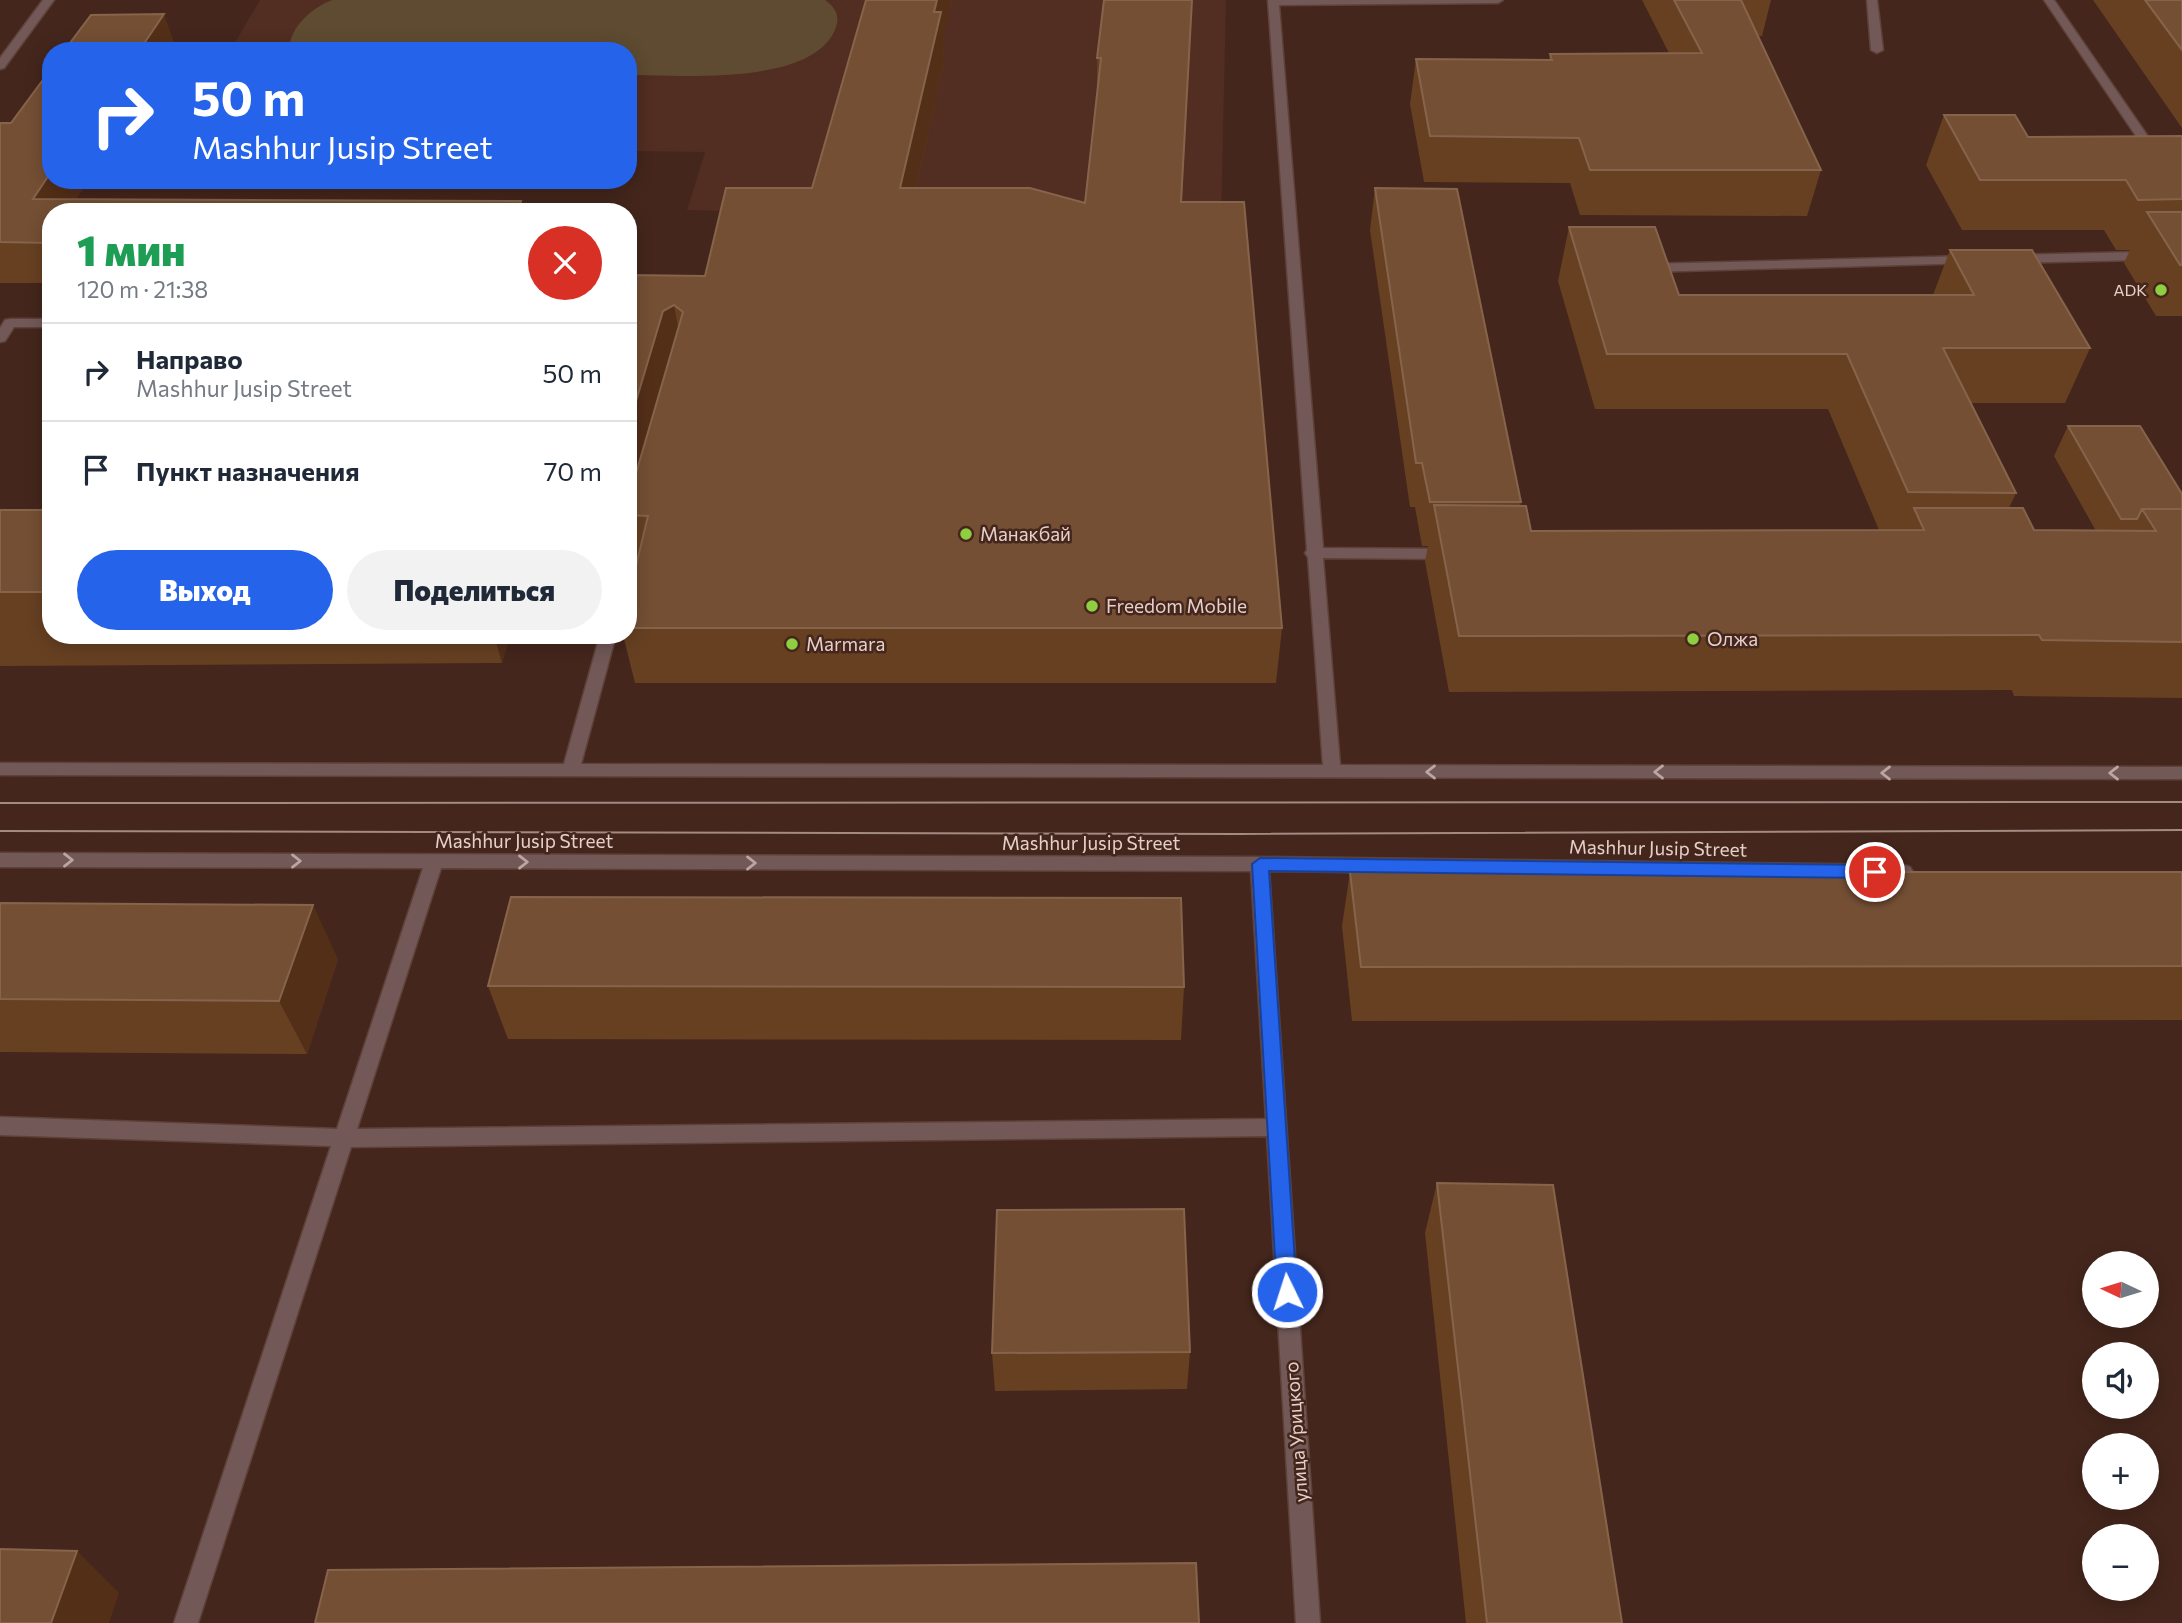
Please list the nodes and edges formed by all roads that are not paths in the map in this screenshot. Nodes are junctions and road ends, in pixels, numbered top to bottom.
1 (49, 0) edge
2 (1402, 0) edge
3 (1498, 0) edge
4 (1872, 0) edge
5 (2049, 0) edge
6 (1273, 1) edge
7 (1877, 50) dead end
8 (0, 66) edge
9 (2182, 195) edge
10 (2182, 255) edge
11 (1647, 268) edge
12 (42, 323) edge
13 (0, 338) edge
14 (1313, 553) junction
15 (1465, 554) edge
16 (606, 644) edge
17 (0, 768) edge
18 (571, 769) junction
19 (1332, 772) junction
20 (2182, 773) edge
21 (0, 860) edge
22 (434, 862) junction
23 (1260, 864) junction
24 (1917, 872) edge
25 (0, 1126) edge
26 (1276, 1127) junction
27 (344, 1138) junction
28 (186, 1623) edge
29 (1308, 1623) edge

1 - 8 street
2 - 3 street
2 - 6 street
4 - 7 street
5 - 9 street
6 - 14 street
10 - 11 street
12 - 13 street
14 - 15 street
14 - 19 street
16 - 18 street
17 - 18 street
18 - 19 street
20 -> 19 street
21 -> 22 street, Mashhur Jusip Street
22 -> 23 street, Mashhur Jusip Street
22 - 27 street
23 - 24 street, Mashhur Jusip Street
23 - 26 street, улица Урицкого
25 - 27 street
26 - 27 street
26 - 29 street, улица Урицкого
27 - 28 street

